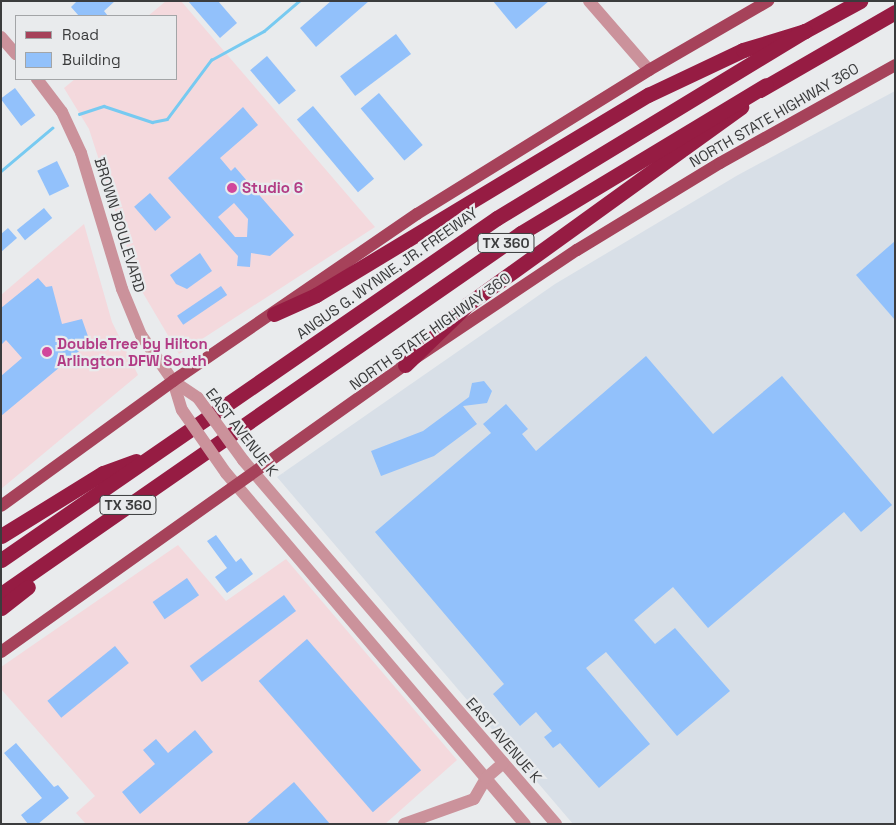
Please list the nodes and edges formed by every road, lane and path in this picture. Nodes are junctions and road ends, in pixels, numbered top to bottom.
1 (589, 1) edge
2 (768, 1) edge
3 (853, 5) edge
4 (895, 12) edge
5 (804, 31) junction
6 (1, 37) edge
7 (15, 53) edge
8 (895, 65) edge
9 (649, 70) junction
10 (39, 80) edge
11 (766, 85) junction
12 (274, 314) junction
13 (405, 365) junction
14 (173, 381) junction
15 (158, 452) junction
16 (255, 475) junction
17 (238, 487) junction
18 (1, 506) edge
19 (1, 536) edge
20 (317, 550) junction
21 (1, 560) edge
22 (52, 560) junction
23 (302, 564) junction
24 (1, 594) edge
25 (1, 608) edge
26 (1, 652) edge
27 (503, 763) junction
28 (486, 778) junction
29 (404, 824) edge
30 (525, 824) edge
31 (556, 824) edge

1 - 9 street
2 - 9 main road
3 - 5 highway, TX 360
4 - 11 highway, TX 360
5 - 12 highway
5 - 15 highway, ANGUS G. WYNNE, JR. FREEWAY / TX 360
6 - 7 street
8 - 13 main road, NORTH STATE HIGHWAY 360
9 - 12 main road
10 - 14 street, BROWN BOULEVARD
11 - 13 highway
11 - 22 highway, TX 360
12 - 14 main road
13 - 16 main road, NORTH STATE HIGHWAY 360
14 - 16 street, EAST AVENUE K, bridge
14 - 17 street, bridge
14 - 18 main road
15 - 19 highway
15 - 21 highway, ANGUS G. WYNNE, JR. FREEWAY / TX 360
16 - 17 main road, NORTH STATE HIGHWAY 360
16 - 20 street, EAST AVENUE K
17 - 23 street
17 - 26 main road, NORTH STATE HIGHWAY 360
20 - 23 street
20 - 27 street, EAST AVENUE K
22 - 24 highway, TX 360
22 - 25 highway
23 - 28 street
27 - 28 street
27 - 31 street, EAST AVENUE K
28 - 29 street
28 - 30 street

